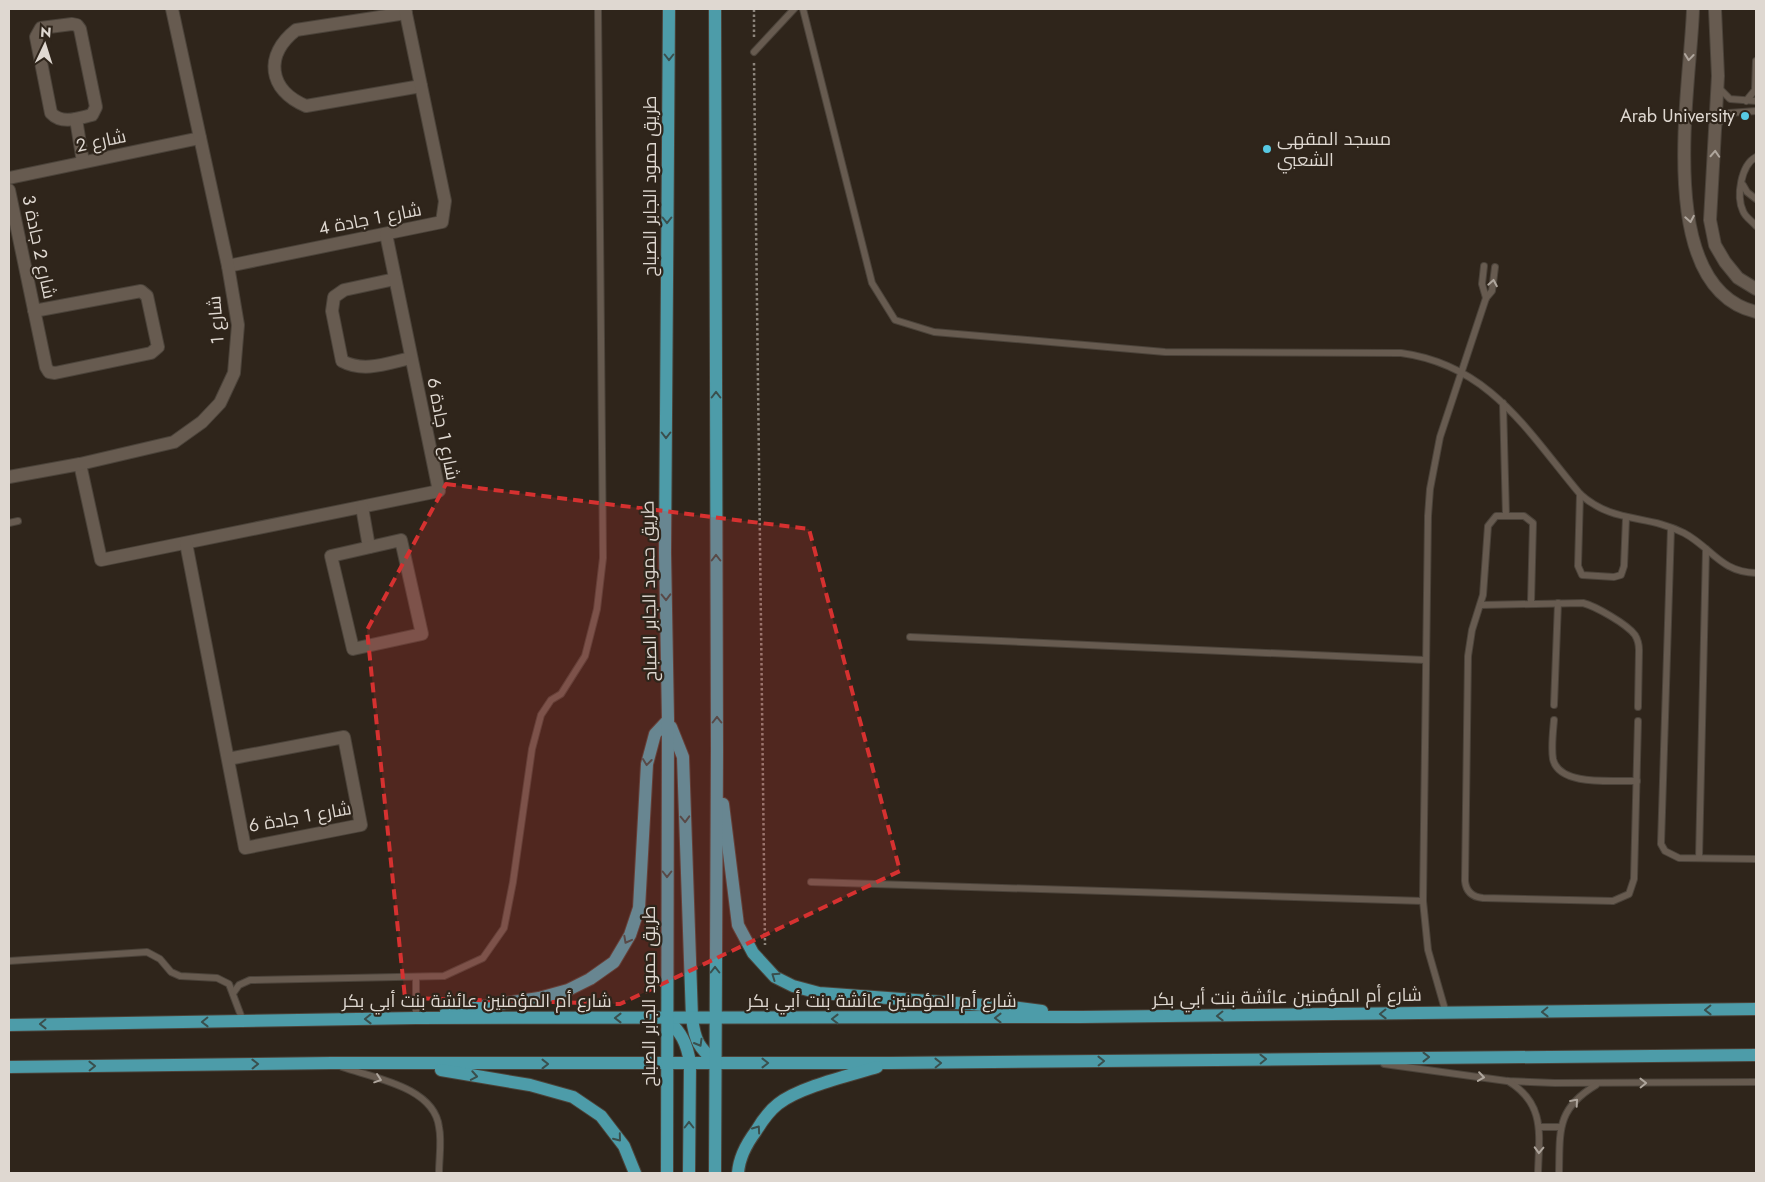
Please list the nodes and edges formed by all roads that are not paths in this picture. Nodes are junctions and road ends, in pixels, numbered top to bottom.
1 (175, 9) edge
2 (598, 9) edge
3 (669, 9) edge
4 (715, 9) edge
5 (794, 9) edge
6 (803, 9) edge
7 (1693, 9) edge
8 (1715, 9) edge
9 (406, 11) edge
10 (754, 52) road end
11 (1756, 61) edge
12 (421, 86) junction
13 (1718, 87) junction
14 (1746, 101) junction
15 (1756, 101) edge
16 (1756, 111) edge
17 (76, 119) junction
18 (1716, 126) junction
19 (200, 138) junction
20 (1756, 157) edge
21 (83, 162) junction
22 (9, 178) edge
23 (1742, 178) junction
24 (9, 190) edge
25 (1756, 199) edge
26 (1756, 226) edge
27 (386, 234) junction
28 (228, 266) junction
29 (1484, 266) dead end
30 (1495, 267) dead end
31 (395, 279) junction
32 (1756, 289) edge
33 (1486, 298) junction
34 (34, 311) junction
35 (1756, 312) edge
36 (412, 358) junction
37 (1462, 371) junction
38 (1503, 403) junction
39 (80, 464) junction
40 (9, 476) edge
41 (1580, 494) junction
42 (362, 507) junction
43 (1506, 516) junction
44 (1626, 518) junction
45 (18, 522) dead end
46 (9, 523) edge
47 (1671, 528) junction
48 (186, 543) junction
49 (370, 547) junction
50 (1706, 549) junction
51 (1756, 573) edge
52 (1531, 603) junction
53 (1558, 603) junction
54 (1481, 605) junction
55 (910, 637) dead end
56 (1425, 660) junction
57 (1554, 705) dead end
58 (1638, 707) dead end
59 (668, 720) junction
60 (1554, 720) dead end
61 (1638, 721) dead end
62 (717, 750) junction
63 (228, 759) junction
64 (1637, 781) junction
65 (1699, 858) junction
66 (1756, 859) edge
67 (811, 882) dead end
68 (1423, 900) junction
69 (9, 961) edge
70 (416, 976) junction
71 (234, 992) junction
72 (1756, 1009) edge
73 (1446, 1013) junction
74 (416, 1018) junction
75 (666, 1018) junction
76 (692, 1018) junction
77 (1081, 1018) junction
78 (715, 1019) junction
79 (243, 1021) junction
80 (9, 1025) edge
81 (1756, 1055) edge
82 (1346, 1058) junction
83 (332, 1063) junction
84 (666, 1063) junction
85 (690, 1063) junction
86 (716, 1063) junction
87 (890, 1063) junction
88 (409, 1064) junction
89 (9, 1067) edge
90 (1507, 1081) junction
91 (1756, 1082) edge
92 (1597, 1084) junction
93 (1540, 1126) junction
94 (1560, 1127) junction
95 (439, 1173) edge
96 (635, 1173) edge
97 (666, 1173) edge
98 (689, 1173) edge
99 (714, 1173) edge
100 (738, 1173) edge
101 (1538, 1173) edge
102 (1559, 1173) edge

1 - 19 street, شارع 1
2 - 70 lane
3 -> 59 main road, طريق حمود الجابر الصباح
62 -> 4 main road
5 - 10 lane
6 - 37 lane
7 -> 35 street
8 - 13 street
9 - 12 street, شارع 1 جادة 4
9 - 12 street, شارع 1 جادة 4
11 - 14 lane
12 - 27 street, شارع 1 جادة 4
13 - 14 lane
13 - 18 street
14 - 15 lane
16 - 18 lane
17 - 17 street
17 - 21 street
32 -> 18 street
19 - 21 street, شارع 2
19 - 28 street, شارع 1
20 - 23 lane
21 - 22 street, شارع 2
23 - 25 lane
23 - 26 lane
24 - 34 street, شارع 2 جادة 3
27 - 28 street, شارع 1 جادة 4
27 - 31 street, شارع 1 جادة 6
28 - 39 street, شارع 1
29 - 33 lane
33 -> 30 lane
31 - 36 street, شارع 1 جادة 6
31 - 36 street, شارع 1 جادة 6
33 - 37 lane
34 - 34 street, شارع 2 جادة 3
36 - 42 street, شارع 1 جادة 6
37 - 38 lane
37 - 56 lane
38 - 41 lane
38 - 43 lane
39 - 40 street, شارع 1
39 - 48 street, شارع 1 جادة 6
41 - 44 lane
41 - 44 lane
42 - 48 street, شارع 1 جادة 6
42 - 49 street
43 - 52 lane
43 - 54 lane
44 - 47 lane
45 - 46 lane
47 - 50 lane
47 - 65 lane
48 - 63 street, شارع 1 جادة 6
49 - 49 street
50 - 51 lane
50 - 65 lane
52 - 53 lane
52 - 54 lane
53 - 57 lane
53 - 58 lane
54 - 64 lane
55 - 56 lane
56 - 68 lane
59 -> 74 main road
59 -> 75 main road, طريق حمود الجابر الصباح
59 -> 76 main road
60 - 64 lane
61 - 64 lane
77 -> 62 main road
78 -> 62 main road
63 - 63 street, شارع 1 جادة 6
65 - 66 lane
67 - 68 lane
68 - 73 lane
69 - 71 lane
70 - 71 lane
70 - 74 lane
71 - 79 lane
72 -> 73 main road, شارع أم المؤمنين عائشة بنت أبي بكر
73 -> 77 main road, شارع أم المؤمنين عائشة بنت أبي بكر
75 -> 74 main road, شارع أم المؤمنين عائشة بنت أبي بكر
74 -> 79 main road, شارع أم المؤمنين عائشة بنت أبي بكر
75 - 76 main road, شارع أم المؤمنين عائشة بنت أبي بكر
75 - 84 main road, طريق حمود الجابر الصباح
75 - 85 main road
76 - 78 main road, شارع أم المؤمنين عائشة بنت أبي بكر
76 -> 86 main road
77 -> 78 main road, شارع أم المؤمنين عائشة بنت أبي بكر
78 - 86 main road
79 -> 80 main road, شارع أم المؤمنين عائشة بنت أبي بكر
82 -> 81 main road
87 -> 82 main road
82 -> 90 lane
83 - 88 main road
89 -> 83 main road
83 -> 95 lane
84 - 85 main road
88 -> 84 main road
84 - 97 main road, طريق حمود الجابر الصباح
85 - 86 main road
98 -> 85 main road
86 -> 87 main road
86 - 99 main road
100 -> 87 main road
88 -> 96 main road
90 - 92 lane
90 - 93 lane
92 -> 91 lane
94 -> 92 lane
93 - 94 lane
93 -> 101 lane
94 - 102 lane

